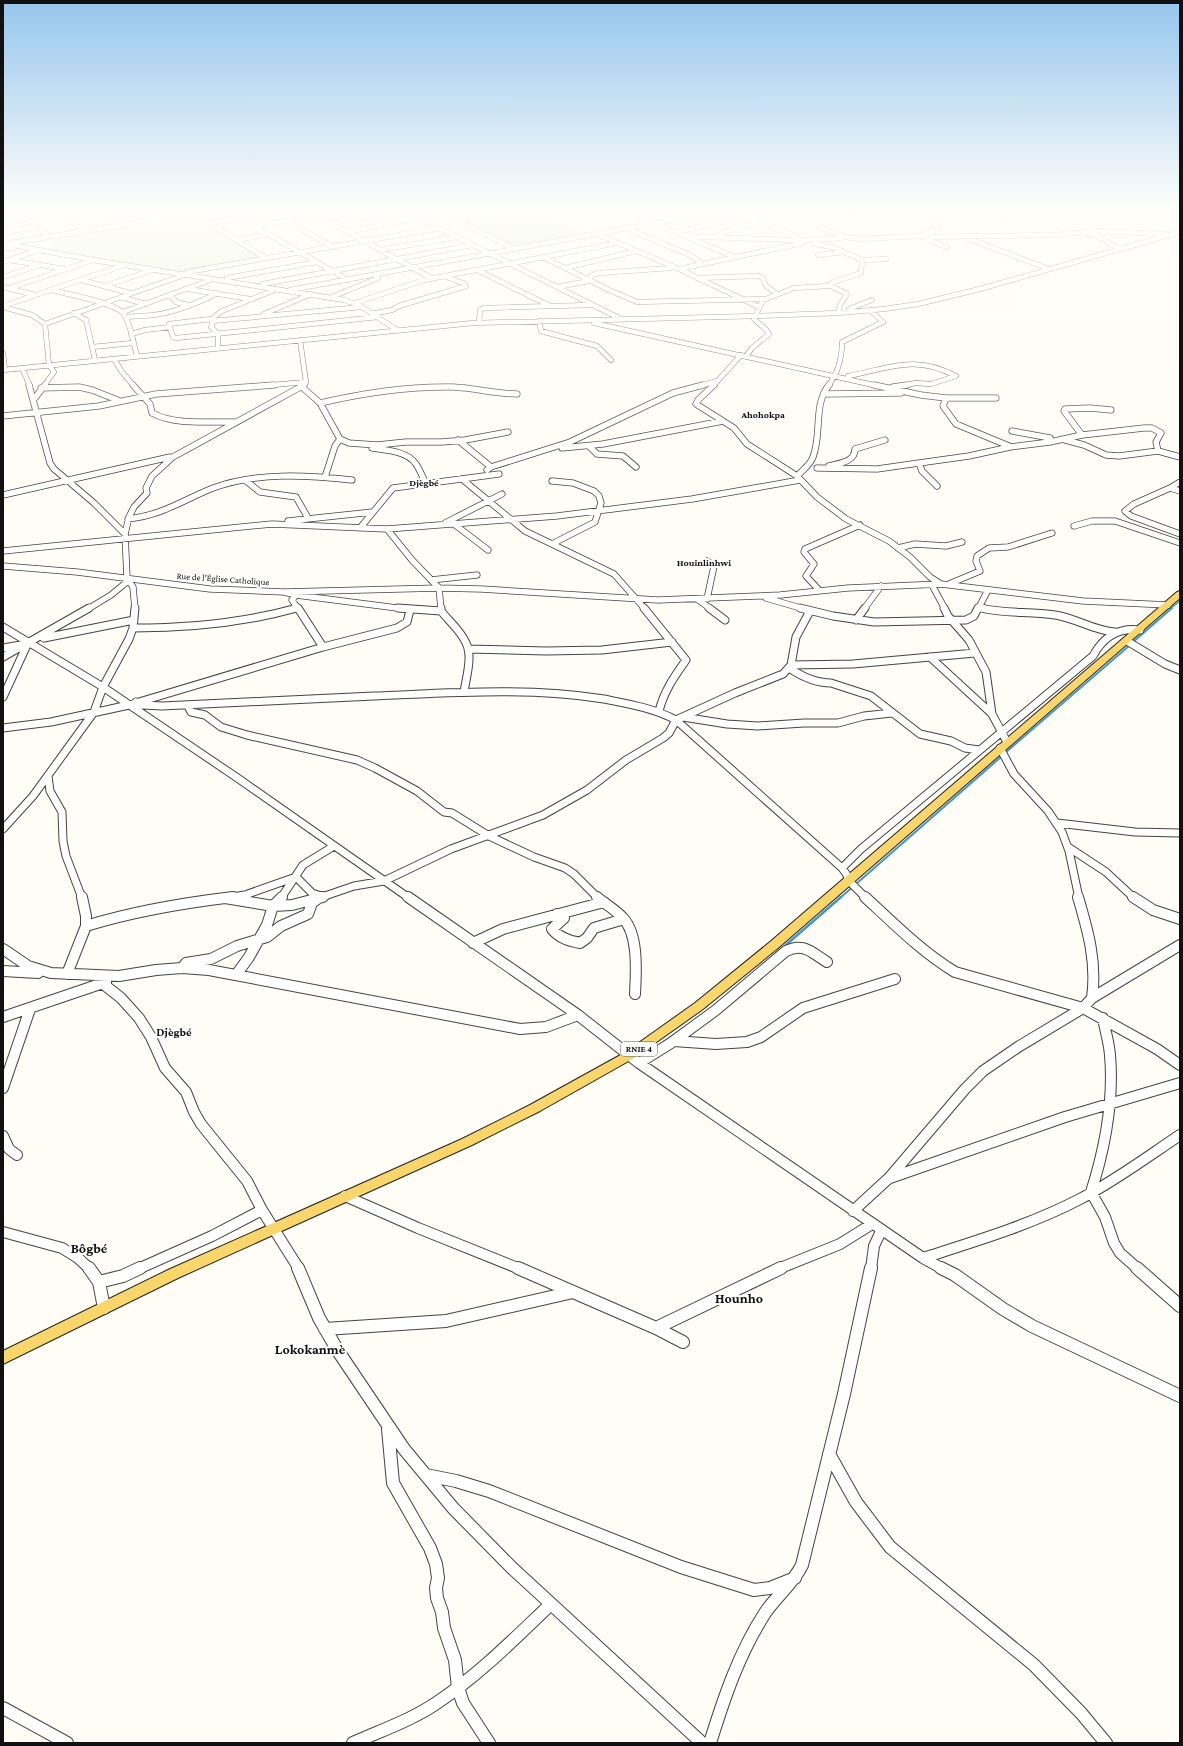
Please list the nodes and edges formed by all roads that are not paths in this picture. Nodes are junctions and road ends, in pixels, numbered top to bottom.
1 (25, 292) edge
2 (42, 292) edge
3 (60, 292) edge
4 (178, 292) edge
5 (209, 292) edge
6 (269, 292) edge
7 (303, 292) edge
8 (342, 292) edge
9 (387, 292) edge
10 (444, 292) edge
11 (523, 292) edge
12 (568, 292) edge
13 (615, 292) edge
14 (728, 292) edge
15 (781, 292) edge
16 (845, 292) edge
17 (966, 292) edge
18 (130, 293) edge
19 (218, 294) junction
20 (311, 294) junction
21 (777, 294) joint
22 (34, 295) junction
23 (168, 296) junction
24 (120, 297) junction
25 (331, 297) junction
26 (251, 299) junction
27 (742, 299) junction
28 (765, 299) junction
29 (872, 300) dead end
30 (104, 303) junction
31 (355, 303) junction
32 (146, 304) junction
33 (189, 305) junction
34 (593, 305) junction
35 (3, 306) edge
36 (550, 306) junction
37 (362, 307) junction
38 (759, 307) junction
39 (871, 311) junction
40 (839, 312) junction
41 (74, 313) junction
42 (163, 313) junction
43 (373, 314) junction
44 (124, 315) junction
45 (757, 316) junction
46 (256, 317) junction
47 (378, 317) junction
48 (363, 319) junction
49 (622, 319) junction
50 (212, 320) junction
51 (539, 322) junction
52 (597, 322) junction
53 (479, 323) junction
54 (45, 324) junction
55 (170, 325) junction
56 (397, 330) junction
57 (131, 334) junction
58 (218, 334) junction
59 (300, 340) junction
60 (133, 343) junction
61 (92, 347) junction
62 (218, 348) junction
63 (3, 354) edge
64 (744, 355) junction
65 (137, 356) junction
66 (114, 359) junction
67 (95, 360) junction
68 (611, 360) dead end
69 (49, 365) junction
70 (22, 368) junction
71 (4, 370) edge
72 (836, 376) junction
73 (843, 377) junction
74 (719, 380) junction
75 (304, 385) junction
76 (889, 387) junction
77 (41, 388) junction
78 (910, 392) junction
79 (517, 394) dead end
80 (824, 394) junction
81 (144, 396) junction
82 (946, 398) junction
83 (996, 398) dead end
84 (34, 399) junction
85 (120, 401) junction
86 (320, 403) junction
87 (1111, 410) dead end
88 (36, 413) junction
89 (3, 416) edge
90 (724, 421) junction
91 (239, 422) junction
92 (1012, 430) dead end
93 (508, 432) dead end
94 (1082, 435) junction
95 (1034, 436) junction
96 (1050, 438) dead end
97 (340, 439) junction
98 (458, 440) junction
99 (885, 440) dead end
100 (1062, 440) junction
101 (349, 443) junction
102 (1042, 443) junction
103 (590, 446) junction
104 (1010, 447) junction
105 (549, 450) junction
106 (1158, 451) junction
107 (173, 457) junction
108 (1180, 457) edge
109 (919, 463) junction
110 (491, 467) junction
111 (636, 467) dead end
112 (817, 468) junction
113 (802, 471) junction
114 (499, 474) dead end
115 (325, 477) junction
116 (472, 478) junction
117 (799, 478) junction
118 (462, 479) junction
119 (245, 480) junction
120 (352, 480) dead end
121 (68, 481) junction
122 (552, 481) dead end
123 (1180, 482) edge
124 (426, 484) junction
125 (937, 486) dead end
126 (1170, 488) junction
127 (1180, 491) edge
128 (502, 494) dead end
129 (3, 496) edge
130 (488, 501) junction
131 (598, 511) junction
132 (373, 512) junction
133 (308, 518) junction
134 (128, 519) junction
135 (510, 519) junction
136 (272, 524) junction
137 (454, 524) junction
138 (440, 525) junction
139 (860, 525) junction
140 (1074, 526) dead end
141 (360, 528) junction
142 (387, 529) junction
143 (1052, 533) dead end
144 (1180, 534) edge
145 (126, 536) junction
146 (962, 542) dead end
147 (1180, 543) edge
148 (552, 544) junction
149 (898, 548) junction
150 (488, 550) dead end
151 (3, 551) edge
152 (707, 561) dead end
153 (3, 566) edge
154 (477, 575) dead end
155 (127, 579) junction
156 (431, 580) junction
157 (941, 584) junction
158 (932, 585) junction
159 (948, 585) junction
160 (881, 586) junction
161 (439, 588) junction
162 (819, 590) junction
163 (988, 590) junction
164 (284, 592) junction
165 (1180, 594) edge
166 (296, 595) junction
167 (762, 596) junction
168 (636, 599) junction
169 (697, 599) junction
170 (707, 599) junction
171 (1168, 604) junction
172 (298, 608) junction
173 (980, 608) junction
174 (410, 610) junction
175 (441, 611) junction
176 (810, 611) junction
177 (134, 620) junction
178 (725, 620) dead end
179 (856, 620) junction
180 (951, 620) junction
181 (3, 628) edge
182 (133, 628) junction
183 (1140, 630) junction
184 (1115, 632) junction
185 (37, 638) junction
186 (672, 642) junction
187 (1131, 642) junction
188 (28, 644) junction
189 (323, 647) junction
190 (3, 648) edge
191 (468, 650) junction
192 (975, 653) junction
193 (3, 657) edge
194 (930, 657) junction
195 (790, 667) junction
196 (1180, 670) edge
197 (103, 687) junction
198 (464, 692) junction
199 (4, 696) edge
200 (132, 704) junction
201 (188, 706) junction
202 (659, 711) junction
203 (94, 712) junction
204 (892, 713) junction
205 (992, 714) junction
206 (680, 719) junction
207 (3, 728) edge
208 (1003, 741) junction
209 (979, 750) junction
210 (48, 776) junction
211 (1057, 823) junction
212 (3, 829) edge
213 (1180, 833) edge
214 (489, 836) junction
215 (334, 846) junction
216 (1068, 847) junction
217 (842, 868) junction
218 (296, 877) junction
219 (848, 880) junction
220 (384, 881) junction
221 (225, 898) junction
222 (318, 898) junction
223 (604, 902) junction
224 (273, 906) junction
225 (557, 914) junction
226 (624, 919) junction
227 (1180, 919) edge
228 (86, 926) junction
229 (267, 926) junction
230 (281, 926) junction
231 (257, 941) junction
232 (473, 943) junction
233 (1180, 945) edge
234 (3, 949) edge
235 (827, 962) dead end
236 (182, 968) junction
237 (3, 971) edge
238 (52, 973) junction
239 (67, 974) junction
240 (236, 975) junction
241 (119, 976) junction
242 (895, 979) dead end
243 (102, 983) junction
244 (635, 994) dead end
245 (724, 997) junction
246 (1092, 998) junction
247 (1083, 1008) junction
248 (30, 1009) junction
249 (578, 1015) junction
250 (3, 1017) edge
251 (1103, 1018) junction
252 (674, 1041) junction
253 (634, 1059) junction
254 (1180, 1066) edge
255 (1180, 1083) edge
256 (3, 1088) edge
257 (1110, 1103) junction
258 (1180, 1135) edge
259 (3, 1136) edge
260 (17, 1155) dead end
261 (889, 1178) junction
262 (1091, 1192) junction
263 (345, 1196) junction
264 (262, 1210) junction
265 (854, 1211) junction
266 (273, 1228) junction
267 (877, 1228) junction
268 (3, 1232) edge
269 (923, 1258) junction
270 (99, 1282) junction
271 (574, 1292) junction
272 (1180, 1306) edge
273 (104, 1308) junction
274 (656, 1328) junction
275 (325, 1329) junction
276 (683, 1342) dead end
277 (3, 1358) edge
278 (1180, 1396) edge
279 (388, 1428) junction
280 (829, 1454) junction
281 (426, 1475) junction
282 (797, 1577) junction
283 (551, 1604) junction
284 (458, 1688) junction
285 (3, 1708) edge
286 (67, 1743) edge
287 (353, 1743) edge
288 (489, 1743) edge
289 (702, 1743) edge
290 (710, 1743) edge
291 (1106, 1743) edge

1 - 22 street
2 - 22 street
3 - 30 street
4 - 23 street
5 - 19 street
6 - 26 street
7 - 20 street
8 - 25 street
9 - 31 street
10 - 43 street
11 - 36 street
12 - 34 street
13 - 27 street
14 - 27 street
15 - 21 street
16 - 40 street
17 - 39 street
18 - 24 street
19 - 26 street
19 - 33 street
20 - 25 street
20 - 46 street
21 - 28 street
22 - 35 street
23 - 32 street
23 - 33 street
24 - 30 street
24 - 32 street
25 - 31 street
26 - 50 street
27 - 28 street
27 - 38 street
28 - 38 street
29 - 40 street
30 - 41 street
30 - 44 street
31 - 37 street
32 - 44 street
33 - 42 street
34 - 36 street
34 - 49 street
35 - 54 street
36 - 53 street
37 - 43 street
37 - 46 street
38 - 45 street
39 - 40 street
39 - 72 street
40 - 45 street
41 - 54 street
41 - 61 street
42 - 44 street
42 - 55 street
43 - 47 street
43 - 48 street
44 - 57 street
45 - 49 street
45 - 64 street
46 - 50 street
47 - 48 street
47 - 56 street
48 - 58 street
49 - 52 street
50 - 55 street
50 - 58 street
51 - 52 street
51 - 53 street
51 - 68 street
52 - 64 street
53 - 56 street
54 - 69 street
55 - 57 street
55 - 58 street
56 - 59 street
57 - 60 street
58 - 62 street
59 - 62 street
59 - 75 street
60 - 61 street
60 - 65 street
61 - 67 street
62 - 65 street
63 - 71 street
64 - 72 street
64 - 74 street
65 - 66 street
66 - 67 street
66 - 81 street
67 - 69 street
69 - 70 street
69 - 77 street
70 - 71 street
70 - 84 street
72 - 73 street
72 - 80 street
73 - 76 street
73 - 76 street
74 - 90 street
74 - 105 street
75 - 81 street
75 - 86 street
75 - 91 street
76 - 78 street
77 - 84 street
77 - 85 street
78 - 80 street
78 - 82 street
79 - 86 street
80 - 113 street
81 - 85 street
81 - 91 street
82 - 83 street
82 - 104 street
84 - 88 street
85 - 88 street
86 - 97 street
87 - 94 street
88 - 89 street
88 - 121 street
90 - 103 street
90 - 117 street
91 - 107 street
92 - 95 street
93 - 98 street
94 - 100 street
94 - 106 street
95 - 96 street
95 - 102 street
97 - 101 street
97 - 115 street
98 - 101 street
98 - 110 street
99 - 112 street
100 - 102 street
100 - 106 street
101 - 124 street
102 - 104 street
103 - 105 street
103 - 111 street
104 - 109 street
105 - 110 street
106 - 108 street
107 - 121 street
107 - 134 street
109 - 112 street
109 - 125 street
110 - 116 street
112 - 113 street
113 - 117 street
114 - 116 street
115 - 119 street
115 - 120 street
116 - 118 street
117 - 131 street
117 - 139 street
118 - 124 street
118 - 130 street
119 - 133 street
119 - 134 street
121 - 129 street
121 - 145 street
122 - 131 street
123 - 126 street
124 - 132 street
126 - 127 street
126 - 144 street
128 - 130 street
130 - 135 street
130 - 138 street
131 - 135 street
131 - 148 street
132 - 133 street
132 - 141 street
133 - 136 street
134 - 145 street
135 - 137 street
135 - 148 street
136 - 141 street
136 - 145 street
137 - 138 street
137 - 150 street
138 - 142 street
139 - 149 street
139 - 162 street
140 - 147 street
141 - 142 street
142 - 156 street
143 - 159 street
145 - 151 street
145 - 155 street
146 - 149 street
148 - 168 street
149 - 157 street
152 - 170 street
153 - 155 street, Rue de l'Église Catholique
154 - 156 street
155 - 164 street, Rue de l'Église Catholique
155 - 177 street
155 - 185 street
156 - 161 street
157 - 158 street
157 - 159 street
158 - 160 street
158 - 180 street
159 - 163 street
160 - 162 street
160 - 179 street
161 - 164 street
161 - 168 street
161 - 175 street
162 - 167 street
163 - 171 street
163 - 173 street
164 - 166 street, Rue de l'Église Catholique
165 - 171 main road, RNIE 4
166 - 172 street
166 - 174 street, Rue de l'Église Catholique
167 - 170 street
167 - 176 street
168 - 169 street
168 - 186 street
169 - 170 street
169 - 178 street
171 - 183 main road, RNIE 4
172 - 182 street
172 - 189 street
173 - 180 street
173 - 184 street
174 - 175 street, Rue de l'Église Catholique
174 - 189 street
175 - 191 street
176 - 179 street
176 - 195 street
177 - 182 street
177 - 185 street
179 - 180 street
180 - 192 street
181 - 188 street
182 - 197 street
183 - 184 street
183 - 187 main road, RNIE 4
184 - 208 street
185 - 188 street
186 - 191 street
186 - 202 street
187 - 196 street
187 - 208 main road, RNIE 4
188 - 190 street
188 - 193 street
188 - 197 street
188 - 199 street
189 - 200 street
191 - 198 street
192 - 194 street
192 - 205 street
194 - 195 street
194 - 205 street
195 - 204 street
195 - 206 street
197 - 200 street
197 - 203 street
198 - 201 street
198 - 202 street
200 - 201 street
200 - 203 street
200 - 215 street
201 - 214 street
202 - 206 street
203 - 207 street
203 - 210 street
204 - 206 street
204 - 209 street
205 - 208 street
206 - 214 street
206 - 217 street
208 - 209 street
208 - 211 street
208 - 219 main road, RNIE 4
209 - 217 street
210 - 212 street
210 - 228 street
211 - 213 street
211 - 216 street
214 - 220 street
214 - 223 street
215 - 218 street
215 - 220 street
216 - 227 street
216 - 246 street
217 - 219 street
218 - 221 street
218 - 222 street
218 - 224 street
219 - 245 main road, RNIE 4
219 - 247 street
220 - 222 street
220 - 232 street
221 - 224 street
221 - 228 street
222 - 224 street
222 - 230 street
223 - 225 street
223 - 226 street
224 - 229 street
225 - 226 street
225 - 232 street
226 - 244 street
228 - 239 street
229 - 230 street
229 - 231 street
230 - 231 street
231 - 236 street
231 - 240 street
232 - 249 street
233 - 246 street
234 - 238 street
235 - 245 street
236 - 240 street
236 - 241 street
237 - 238 street
238 - 239 street
239 - 241 street
240 - 249 street
241 - 243 street
242 - 252 street
243 - 248 street
243 - 264 street
245 - 252 street
245 - 253 main road, RNIE 4
246 - 247 street
247 - 251 street
247 - 261 street
248 - 250 street
248 - 256 street
249 - 253 street
251 - 254 street
251 - 257 street
252 - 253 street
253 - 263 main road, RNIE 4
253 - 265 street
255 - 257 street
257 - 261 street
257 - 262 street
258 - 262 street
259 - 260 street
261 - 265 street
262 - 269 street
262 - 272 street
263 - 266 main road, RNIE 4
263 - 271 street
264 - 266 street
264 - 270 street
265 - 267 street
266 - 273 main road, RNIE 4
266 - 275 street
267 - 269 street
267 - 274 street
267 - 280 street
268 - 270 street
269 - 278 street
270 - 273 street
271 - 274 street
271 - 275 street
273 - 277 main road, RNIE 4
274 - 276 street
275 - 279 street
279 - 281 street
279 - 284 street
280 - 282 street
280 - 291 street
281 - 282 street
281 - 283 street
282 - 290 street
283 - 284 street
283 - 289 street
284 - 287 street
284 - 288 street
285 - 286 street

